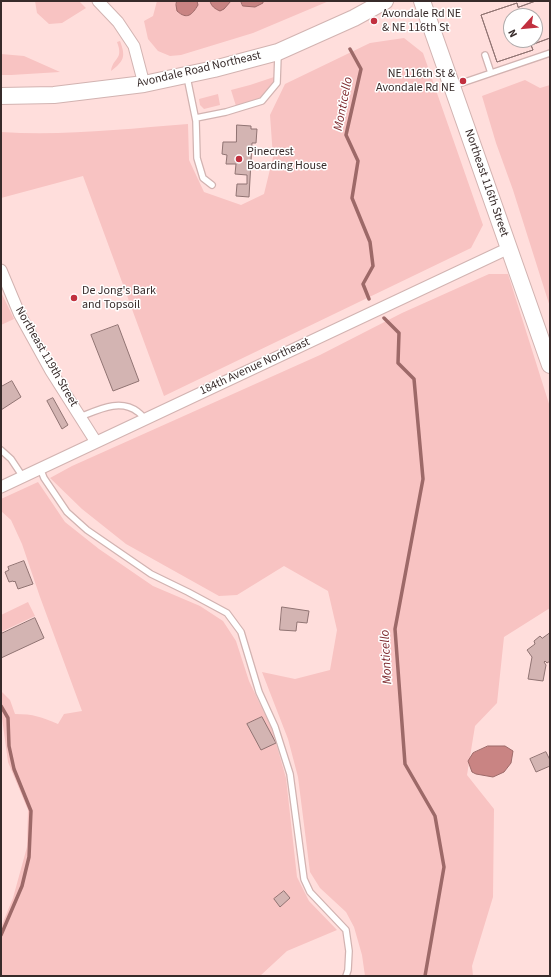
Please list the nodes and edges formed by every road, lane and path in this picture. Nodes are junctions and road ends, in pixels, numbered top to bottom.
1 (98, 1) edge
2 (385, 1) edge
3 (422, 1) edge
4 (278, 52) junction
5 (550, 52) edge
6 (485, 55) dead end
7 (491, 73) junction
8 (186, 75) junction
9 (144, 84) junction
10 (453, 86) junction
11 (1, 96) edge
12 (196, 118) junction
13 (212, 185) dead end
14 (508, 248) junction
15 (1, 270) edge
16 (550, 365) edge
17 (80, 417) junction
18 (145, 419) junction
19 (96, 442) junction
20 (1, 450) edge
21 (40, 468) junction
22 (23, 476) junction
23 (1, 487) edge
24 (346, 976) edge

1 - 9 street
2 - 4 main road, Avondale Road Northeast
3 - 10 main road, Northeast 116th Street
4 - 8 main road, Avondale Road Northeast
4 - 12 lane
5 - 7 lane
6 - 7 lane
7 - 10 lane
8 - 9 main road, Avondale Road Northeast
8 - 12 lane
9 - 11 main road, Avondale Road Northeast
10 - 14 main road, Northeast 116th Street
12 - 13 lane
14 - 16 main road, Northeast 116th Street
14 - 18 street, 184th Avenue Northeast
15 - 17 street, Northeast 119th Street
17 - 18 lane
17 - 19 street, Northeast 119th Street
18 - 19 street, 184th Avenue Northeast
19 - 21 street, 184th Avenue Northeast
20 - 22 lane
21 - 22 street, 184th Avenue Northeast
21 - 24 lane
22 - 23 street, 184th Avenue Northeast

